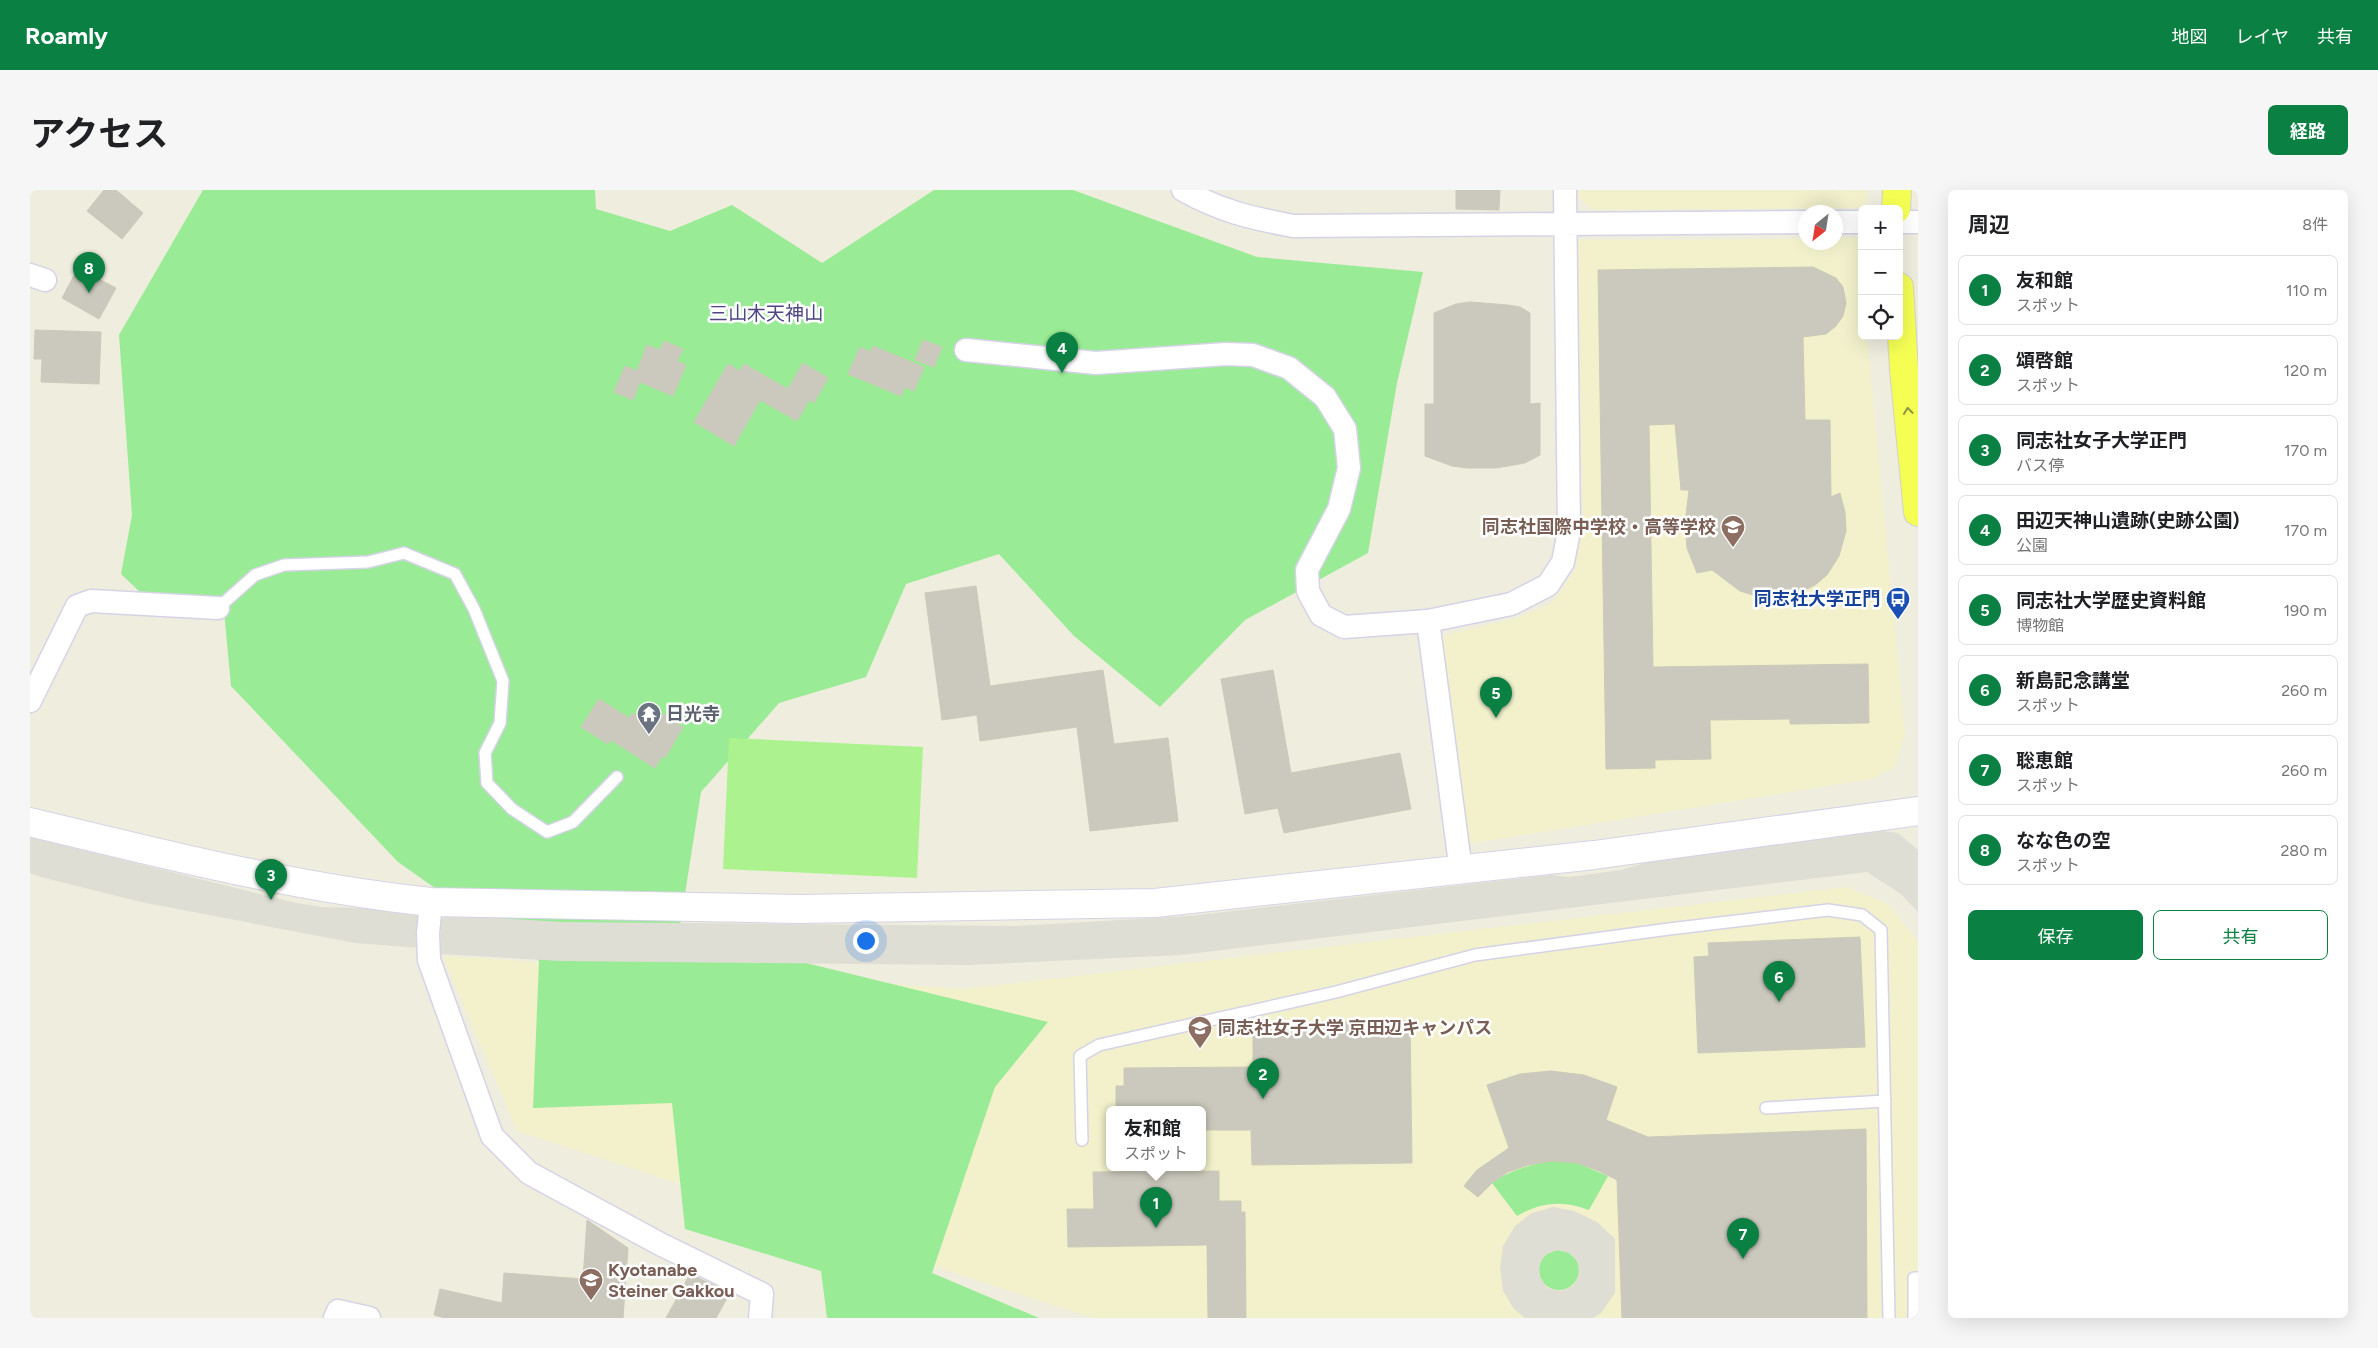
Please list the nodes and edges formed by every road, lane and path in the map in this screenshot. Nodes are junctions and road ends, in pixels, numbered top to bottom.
1 (1182, 190) edge
2 (1565, 190) edge
3 (1897, 190) edge
4 (1896, 205) edge
5 (1798, 222) edge
6 (1843, 222) edge
7 (1858, 222) edge
8 (1903, 222) edge
9 (1918, 222) edge
10 (1565, 224) junction
11 (1899, 295) edge
12 (966, 350) dead end
13 (1918, 512) edge
14 (218, 608) joint
15 (1428, 621) junction
16 (30, 701) edge
17 (617, 777) dead end
18 (1918, 811) edge
19 (30, 822) edge
20 (1461, 870) junction
21 (431, 902) junction
22 (1886, 1101) junction
23 (1766, 1108) dead end
24 (1082, 1140) dead end
25 (1918, 1278) edge
26 (335, 1318) edge
27 (369, 1318) edge
28 (760, 1318) edge
29 (1889, 1318) edge
30 (1914, 1318) edge

1 - 10 street
2 - 10 street
3 - 4 main road
5 - 10 street
6 - 7 street
8 - 9 street
10 - 15 street
13 -> 11 main road
12 - 15 street
14 - 16 street
14 - 17 lane
15 - 20 street
18 - 20 street
19 - 21 street
20 - 21 street
21 - 28 street
22 - 23 lane
22 - 24 lane
22 - 29 lane
25 - 30 lane
26 - 27 street

